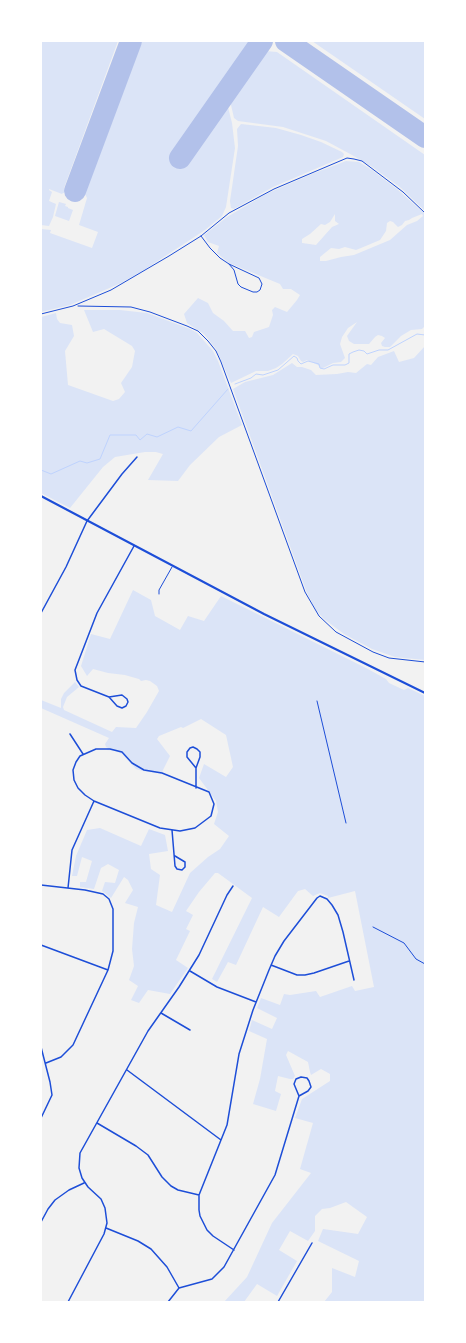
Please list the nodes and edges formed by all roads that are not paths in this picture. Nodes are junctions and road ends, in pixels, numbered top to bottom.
1 (425, 213) edge
2 (201, 236) junction
3 (229, 264) junction
4 (41, 314) edge
5 (137, 457) dead end
6 (41, 496) edge
7 (87, 521) junction
8 (134, 546) junction
9 (172, 566) junction
10 (159, 594) dead end
11 (41, 613) edge
12 (425, 692) edge
13 (108, 697) junction
14 (70, 734) dead end
15 (83, 754) junction
16 (196, 768) junction
17 (196, 788) junction
18 (94, 801) junction
19 (172, 830) junction
20 (175, 856) junction
21 (41, 885) edge
22 (233, 886) dead end
23 (68, 888) junction
24 (41, 945) edge
25 (349, 960) junction
26 (271, 965) junction
27 (108, 970) junction
28 (190, 971) junction
29 (354, 980) dead end
30 (256, 1002) junction
31 (161, 1013) junction
32 (190, 1030) dead end
33 (41, 1047) edge
34 (46, 1063) junction
35 (127, 1070) junction
36 (299, 1096) junction
37 (41, 1118) edge
38 (96, 1123) junction
39 (221, 1140) junction
40 (84, 1183) junction
41 (199, 1195) junction
42 (41, 1222) edge
43 (106, 1228) junction
44 (312, 1243) dead end
45 (234, 1250) junction
46 (179, 1288) junction
47 (68, 1302) edge
48 (168, 1302) edge
49 (278, 1302) edge

1 - 2 lane
2 - 3 lane
2 - 4 lane
3 - 3 lane
5 - 7 street
6 - 7 main road
7 - 8 main road
7 - 11 street
8 - 9 main road
8 - 13 street
9 - 10 lane
9 - 12 main road
13 - 13 street
14 - 15 street
15 - 17 street
15 - 18 street
16 - 16 street
16 - 17 street
17 - 19 street
18 - 19 street
18 - 23 street
19 - 20 street
20 - 20 street
21 - 23 street
22 - 28 street
23 - 27 street
24 - 27 street
25 - 26 street
25 - 26 street
25 - 29 street
26 - 30 street
27 - 34 street
28 - 30 street
28 - 31 street
30 - 39 street
31 - 32 street
31 - 35 street
33 - 34 street
34 - 37 street
35 - 38 street
35 - 39 street
36 - 36 street
36 - 45 street
38 - 40 street
38 - 41 street
39 - 41 street
40 - 42 street
40 - 43 street
41 - 45 street
43 - 46 street
43 - 47 street
44 - 49 street
45 - 46 street
46 - 48 street

